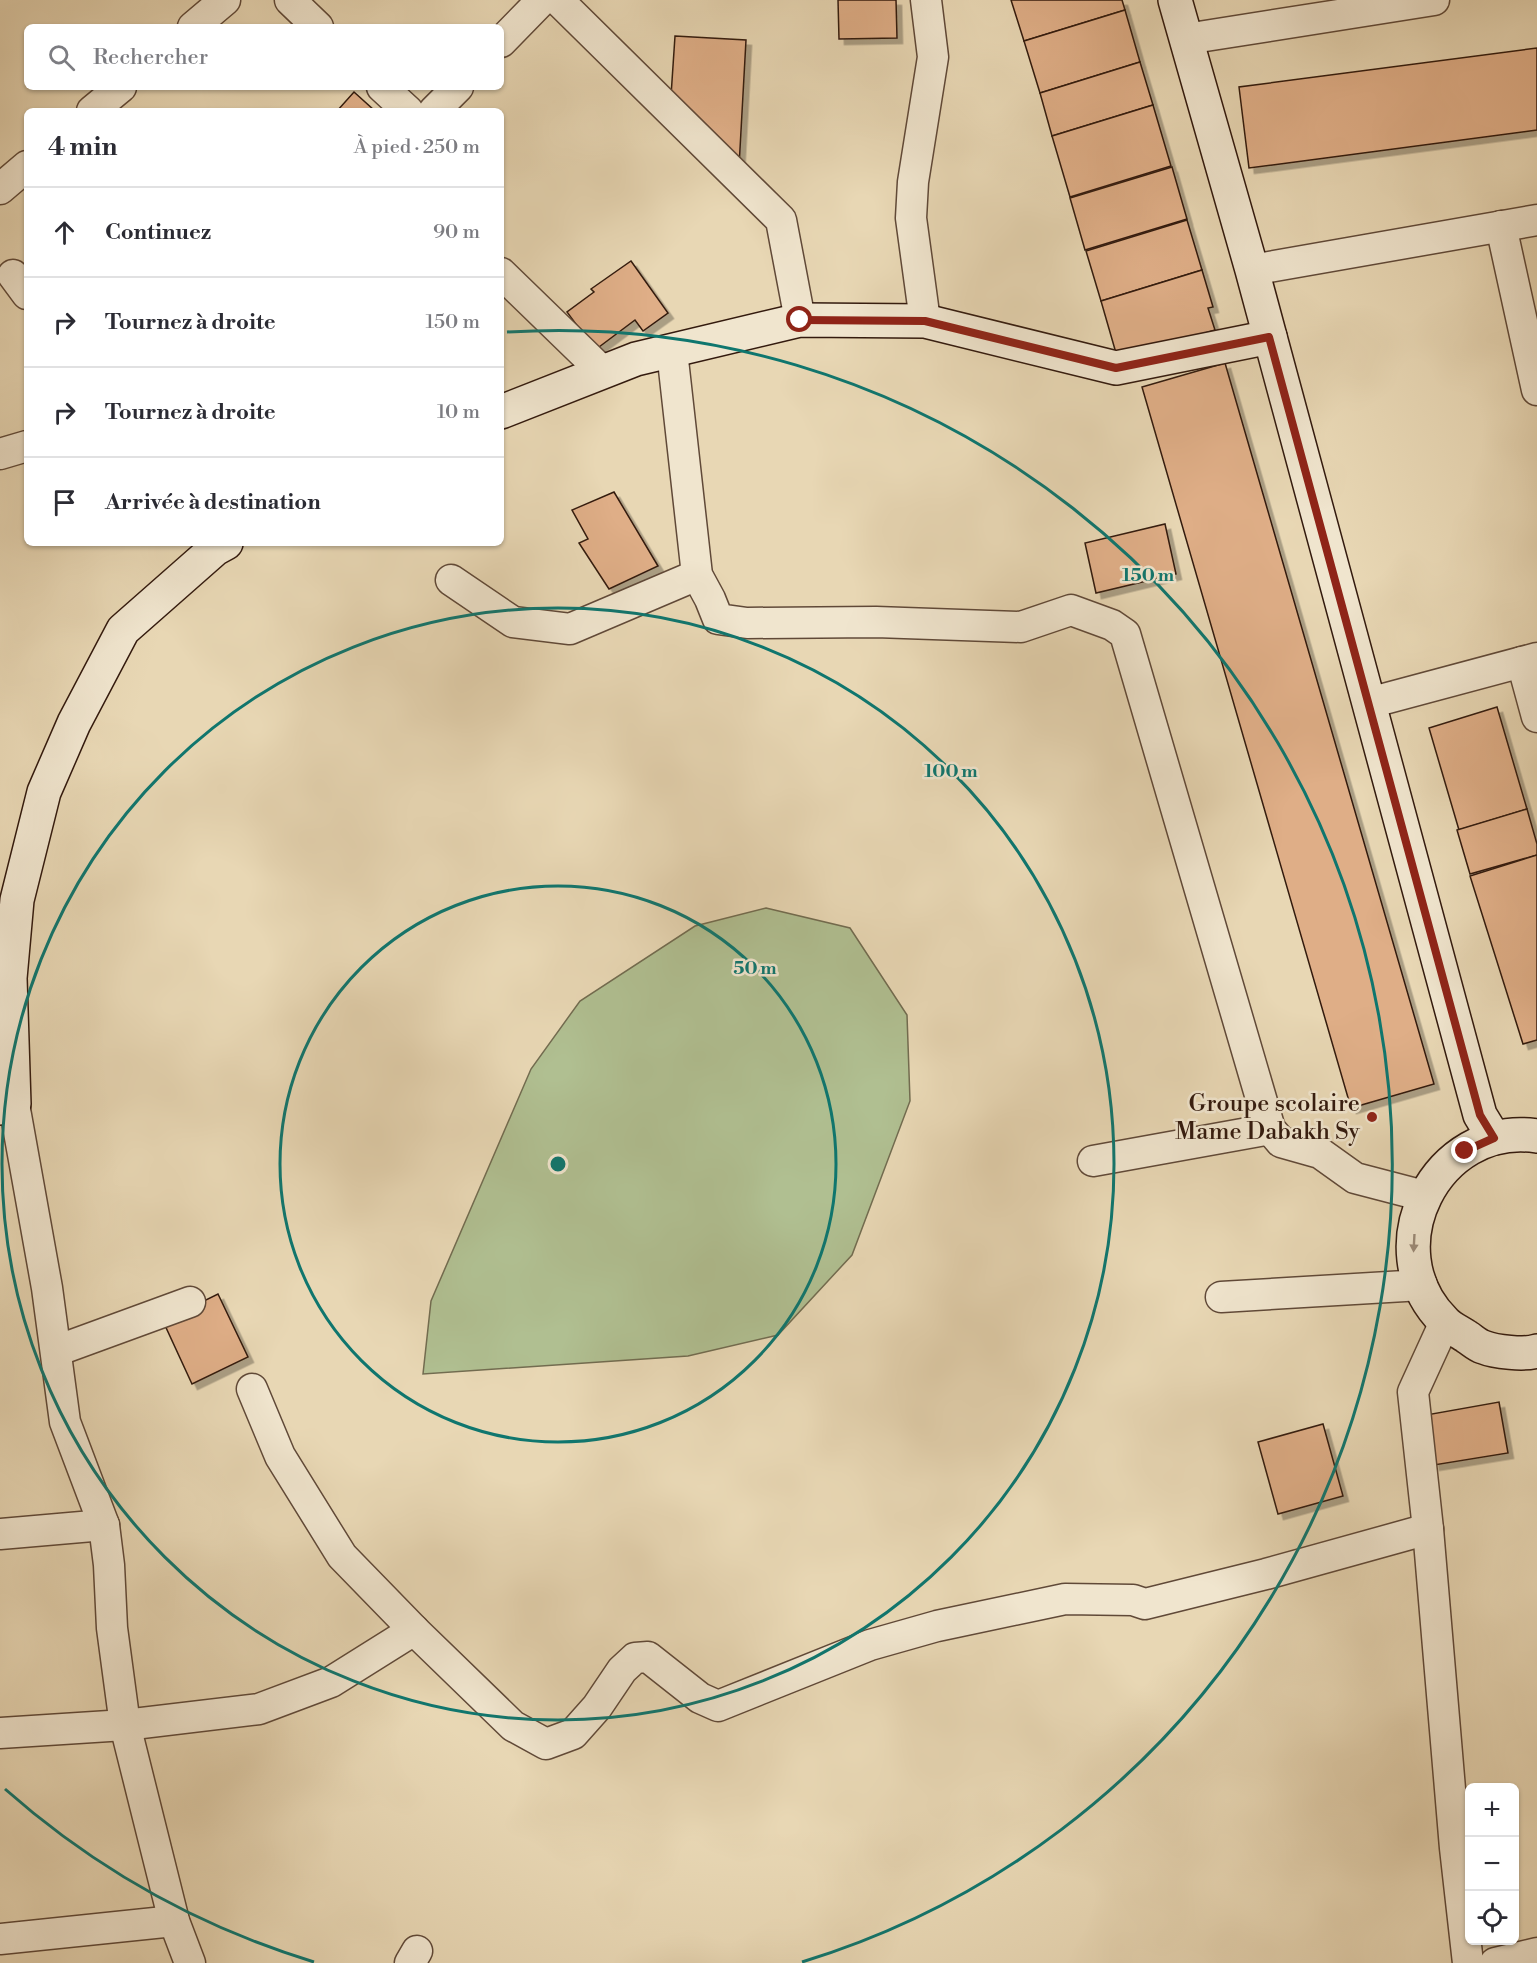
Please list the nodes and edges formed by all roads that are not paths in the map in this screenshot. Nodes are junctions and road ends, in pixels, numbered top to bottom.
1 (225, 0) edge
2 (290, 0) edge
3 (542, 0) edge
4 (558, 0) edge
5 (926, 0) edge
6 (1175, 0) edge
7 (1434, 0) edge
8 (197, 24) edge
9 (315, 24) edge
10 (504, 39) edge
11 (1186, 39) junction
12 (385, 90) edge
13 (455, 90) edge
14 (405, 108) edge
15 (437, 108) edge
16 (24, 169) edge
17 (0, 189) edge
18 (1537, 220) edge
19 (1501, 226) junction
20 (1252, 270) junction
21 (504, 276) edge
22 (800, 320) junction
23 (925, 321) junction
24 (1269, 337) junction
25 (672, 351) junction
26 (603, 372) junction
27 (1537, 390) edge
28 (504, 411) edge
29 (24, 447) edge
30 (0, 454) edge
31 (216, 546) edge
32 (697, 575) junction
33 (451, 580) dead end
34 (1530, 660) edge
35 (1369, 704) junction
36 (1537, 717) edge
37 (5, 981) edge
38 (7, 1106) edge
39 (1270, 1129) junction
40 (1537, 1136) edge
41 (1494, 1138) junction
42 (1093, 1161) dead end
43 (1424, 1196) junction
44 (1422, 1285) junction
45 (1221, 1297) dead end
46 (190, 1302) dead end
47 (1445, 1322) junction
48 (56, 1351) junction
49 (1537, 1351) edge
50 (252, 1389) dead end
51 (104, 1525) junction
52 (1428, 1529) junction
53 (0, 1534) edge
54 (414, 1630) junction
55 (125, 1725) junction
56 (0, 1733) edge
57 (174, 1921) junction
58 (0, 1939) edge
59 (1537, 1953) edge
60 (190, 1963) edge
61 (1468, 1963) edge
62 (1495, 1963) edge

1 - 8 street
2 - 9 street
3 - 10 street
4 - 22 street
5 - 23 street
6 - 11 street
7 - 11 street
11 - 20 street
12 - 14 street
13 - 15 street
16 - 17 street
18 - 19 street
19 - 20 street
19 - 27 street
20 - 24 street
21 - 26 street
22 - 23 street
22 - 25 street
23 - 24 street
24 - 35 street
25 - 26 street
25 - 32 street
26 - 28 street
29 - 30 street
31 - 37 street
32 - 33 street
32 - 39 street
34 - 35 street
34 - 36 street
35 - 41 street
37 - 38 street
38 - 48 street
39 - 42 street
39 - 43 street
40 - 41 street
41 - 43 street
43 -> 44 street
44 - 45 street
44 - 47 street
46 - 48 street
47 - 49 street
47 - 52 street
48 - 51 street
50 - 54 street
51 - 53 street
51 - 55 street
52 - 54 street
52 - 61 street
54 - 55 street
55 - 56 street
55 - 57 street
57 - 58 street
57 - 60 street
59 - 62 street

